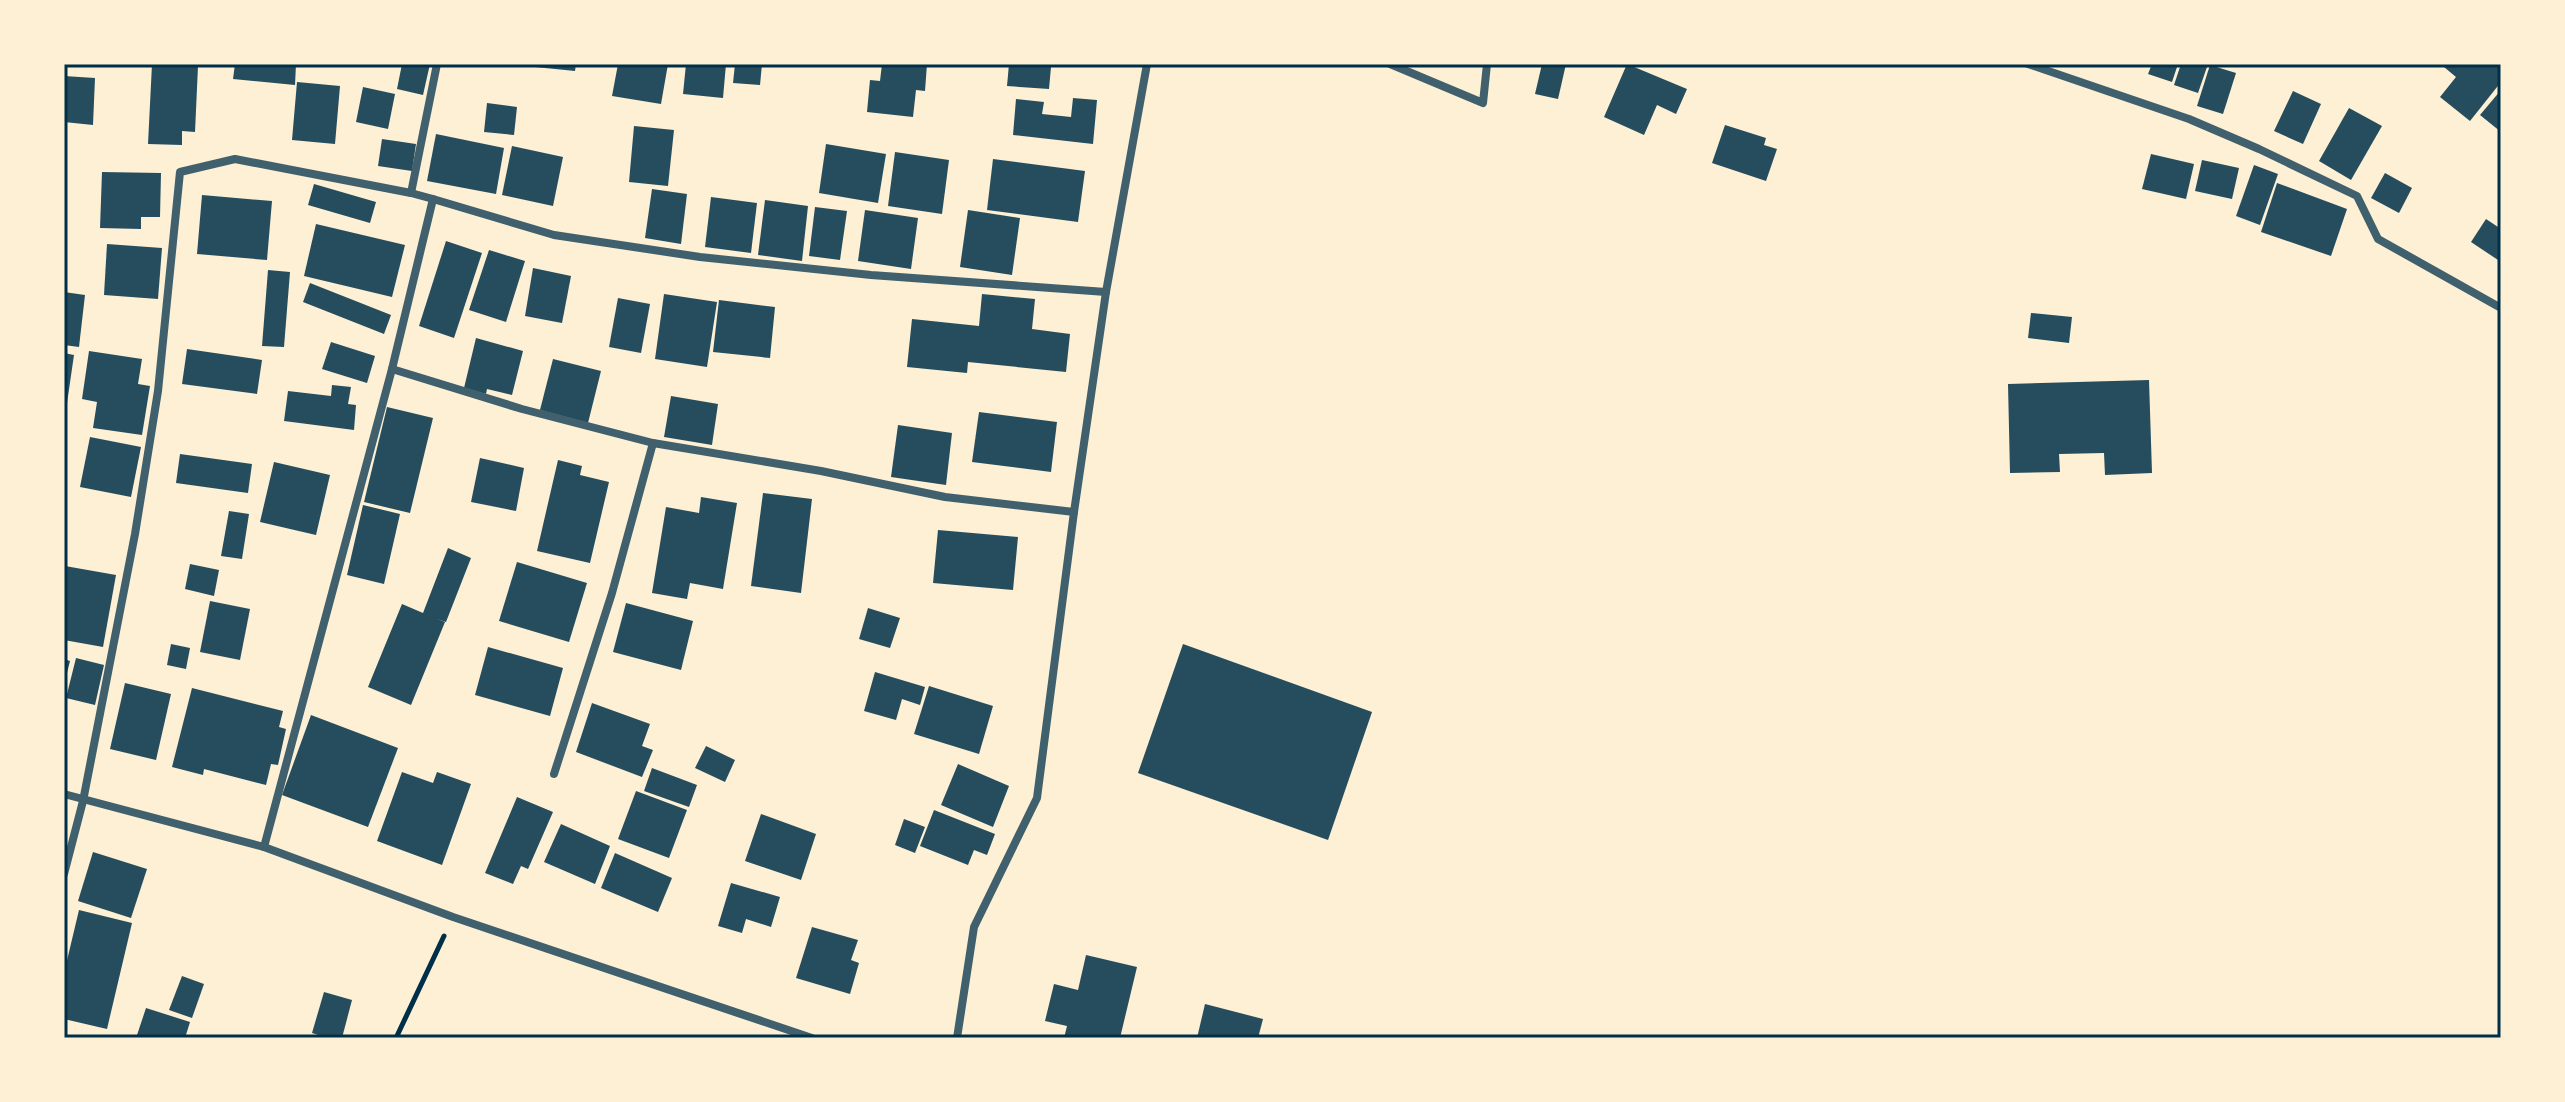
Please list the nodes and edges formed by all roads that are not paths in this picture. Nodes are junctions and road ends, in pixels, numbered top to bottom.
1 (437, 64) edge
2 (1147, 64) edge
3 (1390, 64) edge
4 (1487, 64) edge
5 (2028, 64) edge
6 (411, 193) junction
7 (433, 199) junction
8 (1106, 292) junction
9 (2501, 308) edge
10 (392, 369) junction
11 (653, 443) junction
12 (1074, 512) junction
13 (554, 774) dead end
14 (64, 794) edge
15 (83, 801) junction
16 (264, 847) junction
17 (64, 874) edge
18 (812, 1038) edge
19 (957, 1038) edge

1 - 6 street
2 - 8 street
3 - 4 street
5 - 9 street
6 - 7 street
6 - 15 street
7 - 8 street
7 - 10 street
8 - 12 street
10 - 11 street
10 - 16 street
11 - 12 street
11 - 13 street
12 - 19 street
14 - 15 street
15 - 16 street
15 - 17 street
16 - 18 street

